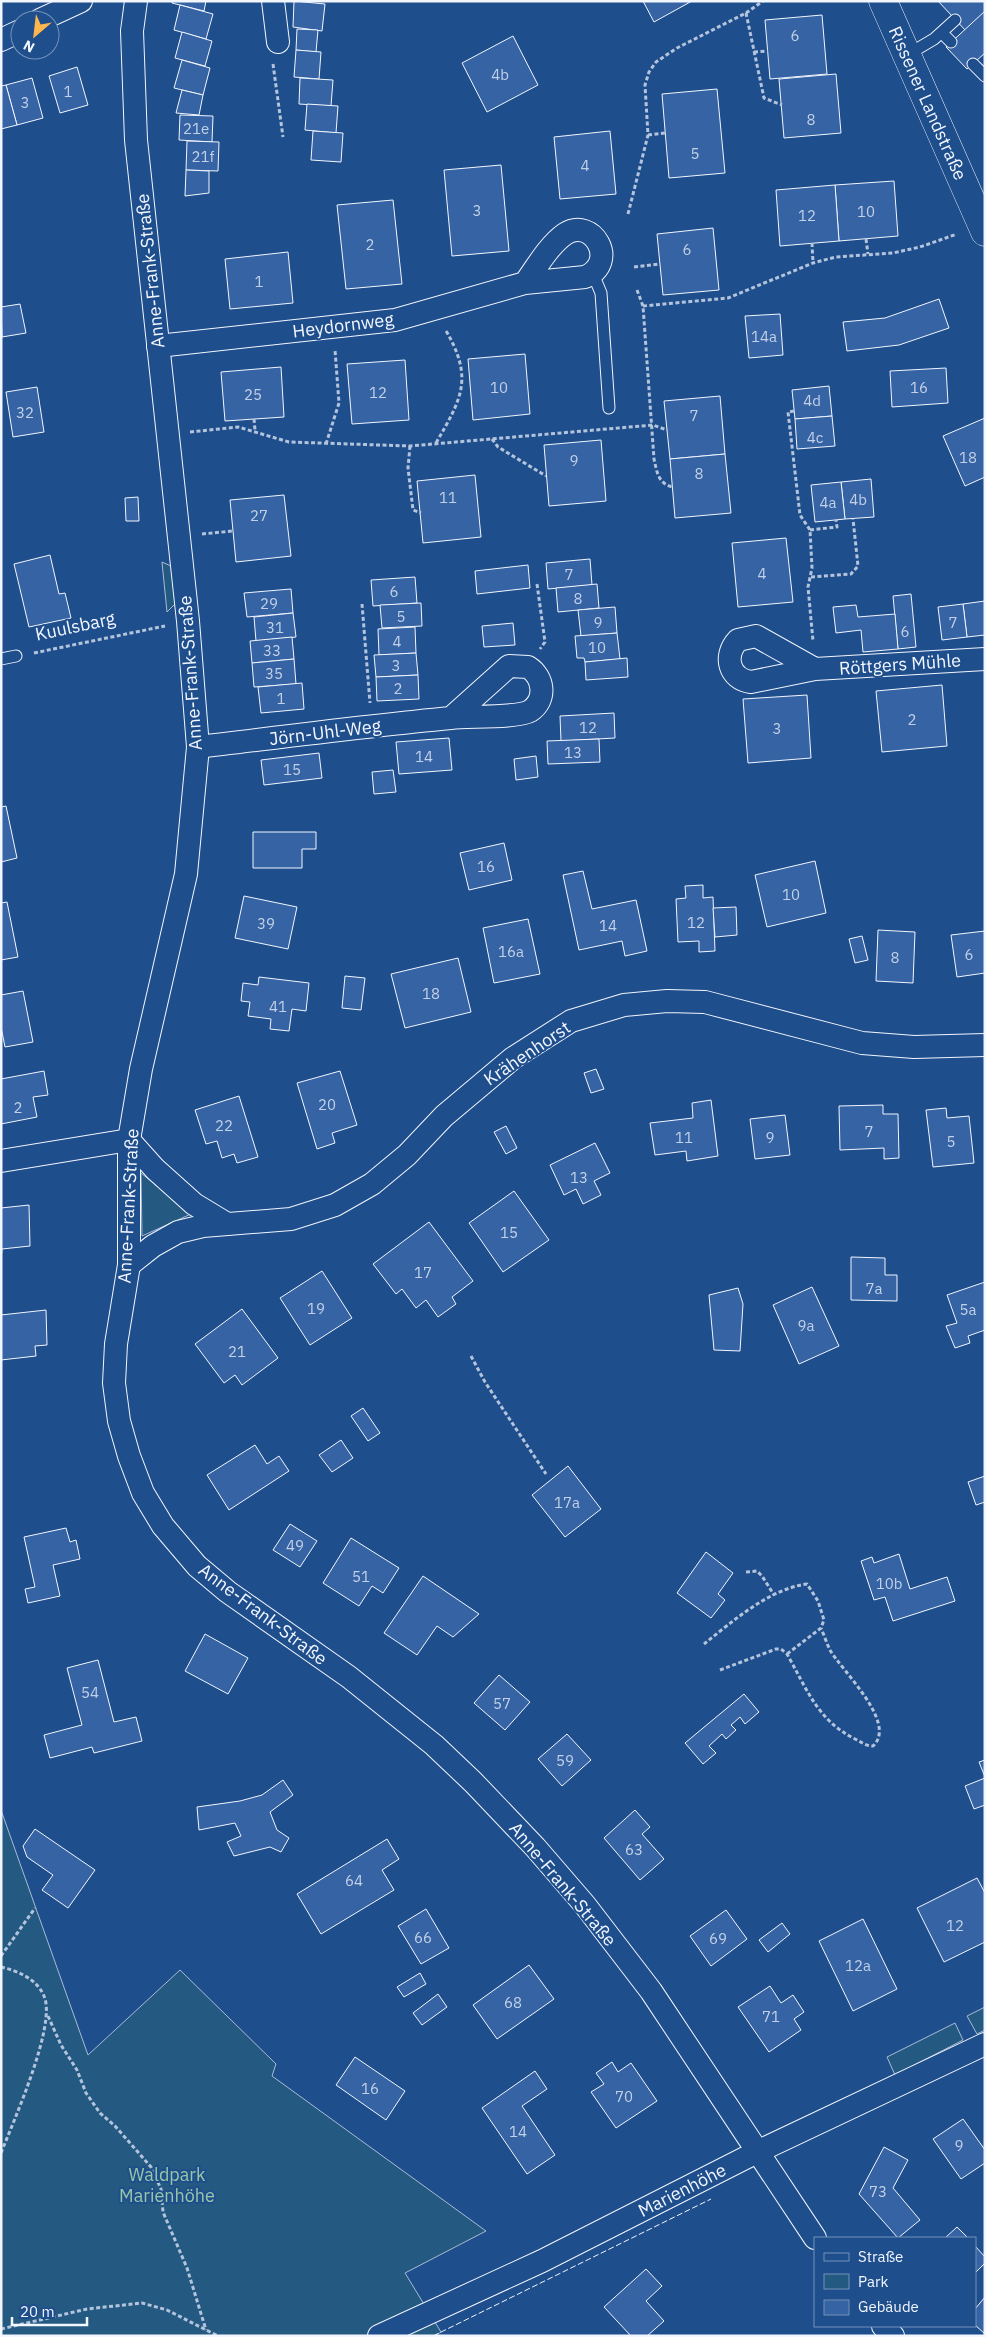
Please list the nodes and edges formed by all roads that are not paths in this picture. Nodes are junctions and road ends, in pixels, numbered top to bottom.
1 (81, 1) edge
2 (136, 1) edge
3 (273, 1) edge
4 (883, 1) edge
5 (60, 11) edge
6 (955, 20) dead end
7 (942, 32) junction
8 (278, 42) road end
9 (951, 42) dead end
10 (907, 55) junction
11 (973, 64) dead end
12 (985, 76) edge
13 (975, 232) edge
14 (592, 274) junction
15 (524, 283) junction
16 (158, 346) junction
17 (609, 408) dead end
18 (16, 656) road end
19 (985, 659) edge
20 (1, 660) edge
21 (815, 670) road end
22 (452, 718) junction
23 (198, 747) junction
24 (985, 1045) edge
25 (129, 1140) junction
26 (1, 1161) edge
27 (228, 1224) junction
28 (129, 1265) junction
29 (985, 2044) edge
30 (757, 2152) junction
31 (814, 2237) edge
32 (884, 2327) edge
33 (379, 2336) edge
34 (893, 2336) edge

1 - 5 street
2 - 16 street, Anne-Frank-Straße
3 - 8 street
4 - 10 main road, Rissener Landstraße
6 - 7 lane
7 - 9 lane
7 - 10 lane
10 - 13 main road, Rissener Landstraße
11 - 12 lane
14 - 15 street, Heydornweg
14 - 15 street
14 - 17 lane
15 - 16 street, Heydornweg
16 - 23 street, Anne-Frank-Straße
18 - 20 lane, Kuulsbarg
19 - 21 street, Röttgers Mühle
22 - 22 street, Jörn-Uhl-Weg
22 - 23 street, Jörn-Uhl-Weg
23 - 25 street, Anne-Frank-Straße
24 - 27 street, Krähenhorst
25 - 26 street
25 - 27 street
25 - 28 street, Anne-Frank-Straße
27 - 28 street, Krähenhorst
28 - 30 street, Anne-Frank-Straße
29 - 30 street, Marienhöhe
30 - 31 street, Anne-Frank-Straße
30 - 33 street, Marienhöhe
32 - 34 street

